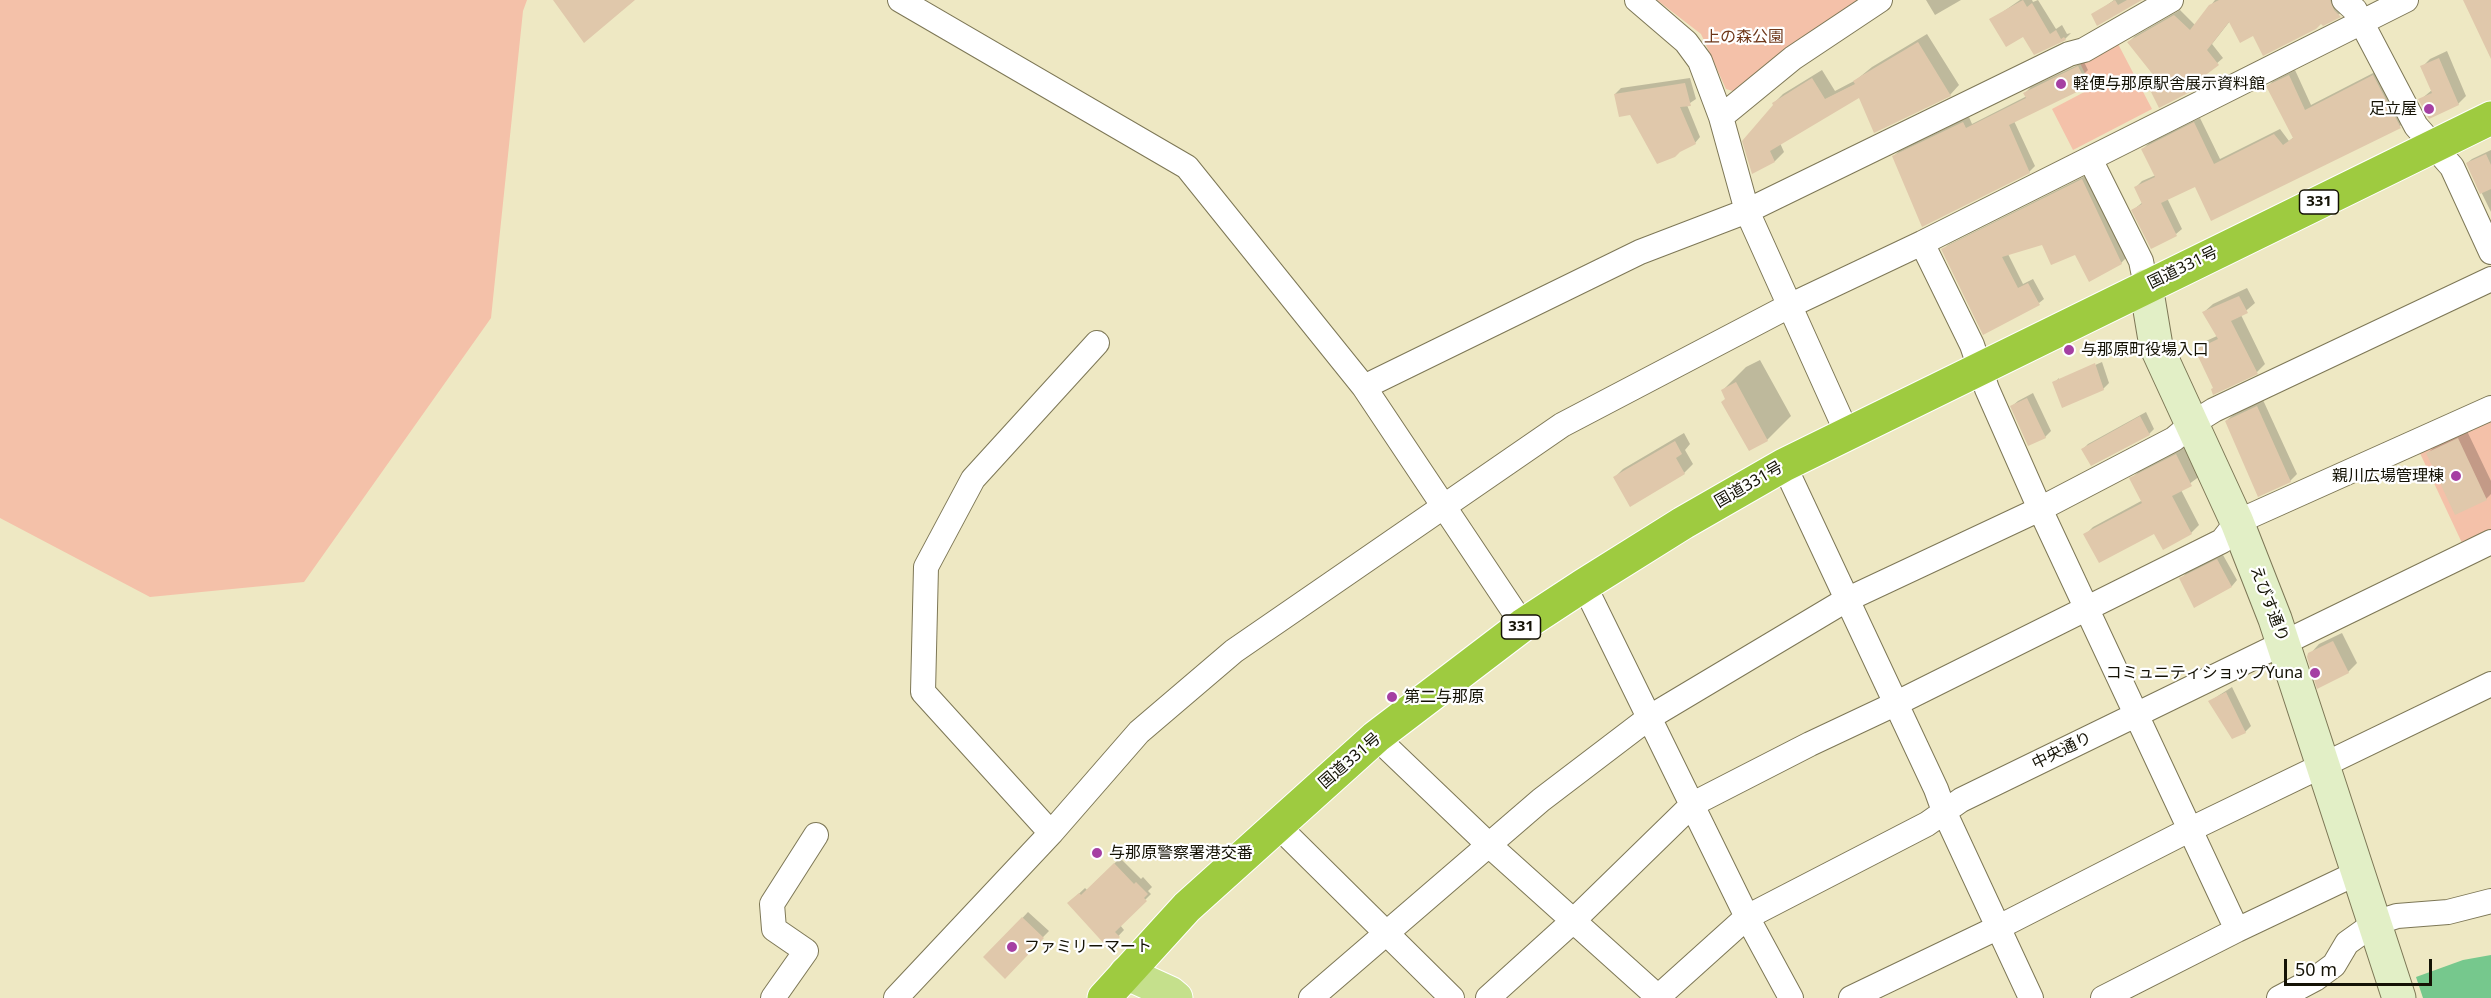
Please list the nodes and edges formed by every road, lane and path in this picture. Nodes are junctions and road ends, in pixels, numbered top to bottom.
1 (900, 0) edge
2 (1637, 0) edge
3 (1880, 0) edge
4 (2171, 0) edge
5 (2344, 0) edge
6 (2406, 0) edge
7 (2362, 23) junction
8 (1721, 117) junction
9 (2491, 118) edge
10 (2435, 146) junction
11 (2090, 159) junction
12 (1747, 211) junction
13 (1922, 243) junction
14 (2491, 252) edge
15 (2491, 279) edge
16 (2146, 286) junction
17 (1789, 306) junction
18 (1097, 343) dead end
19 (1978, 368) junction
20 (1364, 387) junction
21 (2491, 408) edge
22 (2193, 423) junction
23 (1847, 433) junction
24 (1784, 465) junction
25 (1444, 507) junction
26 (2040, 509) junction
27 (2237, 522) junction
28 (2491, 542) edge
29 (1584, 585) junction
30 (1846, 600) junction
31 (2085, 607) junction
32 (1523, 625) junction
33 (2284, 642) junction
34 (2491, 684) edge
35 (1895, 704) junction
36 (2137, 715) junction
37 (1650, 717) junction
38 (1376, 737) junction
39 (2323, 765) junction
40 (1693, 804) junction
41 (1944, 811) junction
42 (1276, 825) junction
43 (2189, 830) junction
44 (1051, 833) junction
45 (816, 835) dead end
46 (1489, 845) junction
47 (2357, 873) junction
48 (2491, 901) edge
49 (1747, 917) junction
50 (1573, 921) junction
51 (1999, 927) junction
52 (2237, 930) junction
53 (1387, 933) junction
54 (2378, 934) junction
55 (1135, 986) edge
56 (773, 998) edge
57 (896, 998) edge
58 (1104, 998) edge
59 (1176, 998) edge
60 (1311, 998) edge
61 (1452, 998) edge
62 (1488, 998) edge
63 (1658, 998) edge
64 (1791, 998) edge
65 (1851, 998) edge
66 (2031, 998) edge
67 (2103, 998) edge
68 (2280, 998) edge
69 (2399, 998) edge

1 - 20 street
2 - 8 street
3 - 8 street
4 - 12 street
5 - 7 street
6 - 7 street
7 - 10 street
7 - 11 street
8 - 12 street
9 - 10 highway, 国道331号 / 331
10 - 14 street
10 - 16 highway, 国道331号 / 331
11 - 13 street
11 - 16 street
12 - 17 street
12 - 20 street
13 - 17 street
13 - 19 street
15 - 22 street
16 - 19 highway, 国道331号 / 331
16 - 22 street, えびす通り
17 - 23 street
17 - 25 street
18 - 44 street
19 - 23 highway, 国道331号 / 331
19 - 26 street
20 - 25 street
21 - 27 street
22 - 26 street
22 - 27 street, えびす通り
23 - 24 highway, 国道331号 / 331
24 - 29 highway, 国道331号 / 331
24 - 30 street
25 - 32 street
25 - 44 street
26 - 30 street
26 - 31 street
27 - 31 street
27 - 33 street, えびす通り
28 - 33 street, 中央通り
29 - 32 highway, 国道331号 / 331
29 - 37 street
30 - 35 street
30 - 37 street
31 - 35 street
31 - 36 street
32 - 38 highway, 国道331号 / 331
33 - 36 street, 中央通り
33 - 39 street, えびす通り
34 - 39 street
35 - 40 street
35 - 41 street
36 - 41 street, 中央通り
36 - 43 street
37 - 40 street
37 - 46 street
38 - 42 highway, 国道331号 / 331
38 - 46 street
39 - 43 street
39 - 47 street, えびす通り
40 - 49 street
40 - 50 street
41 - 49 street, 中央通り
41 - 51 street
42 - 53 street
42 - 55 highway, 国道331号 / 331
43 - 51 street
43 - 52 street
44 - 57 street
45 - 56 street
46 - 50 street
46 - 53 street
47 - 52 street
47 - 54 street, えびす通り
48 - 54 street
49 - 63 street, 中央通り
49 - 64 street
50 - 62 street
50 - 63 street
51 - 65 street
51 - 66 street
52 - 67 street
53 - 60 street
53 - 61 street
54 - 68 street
54 - 69 street, えびす通り
55 - 58 highway, 国道331号 / 331
55 - 59 main road

